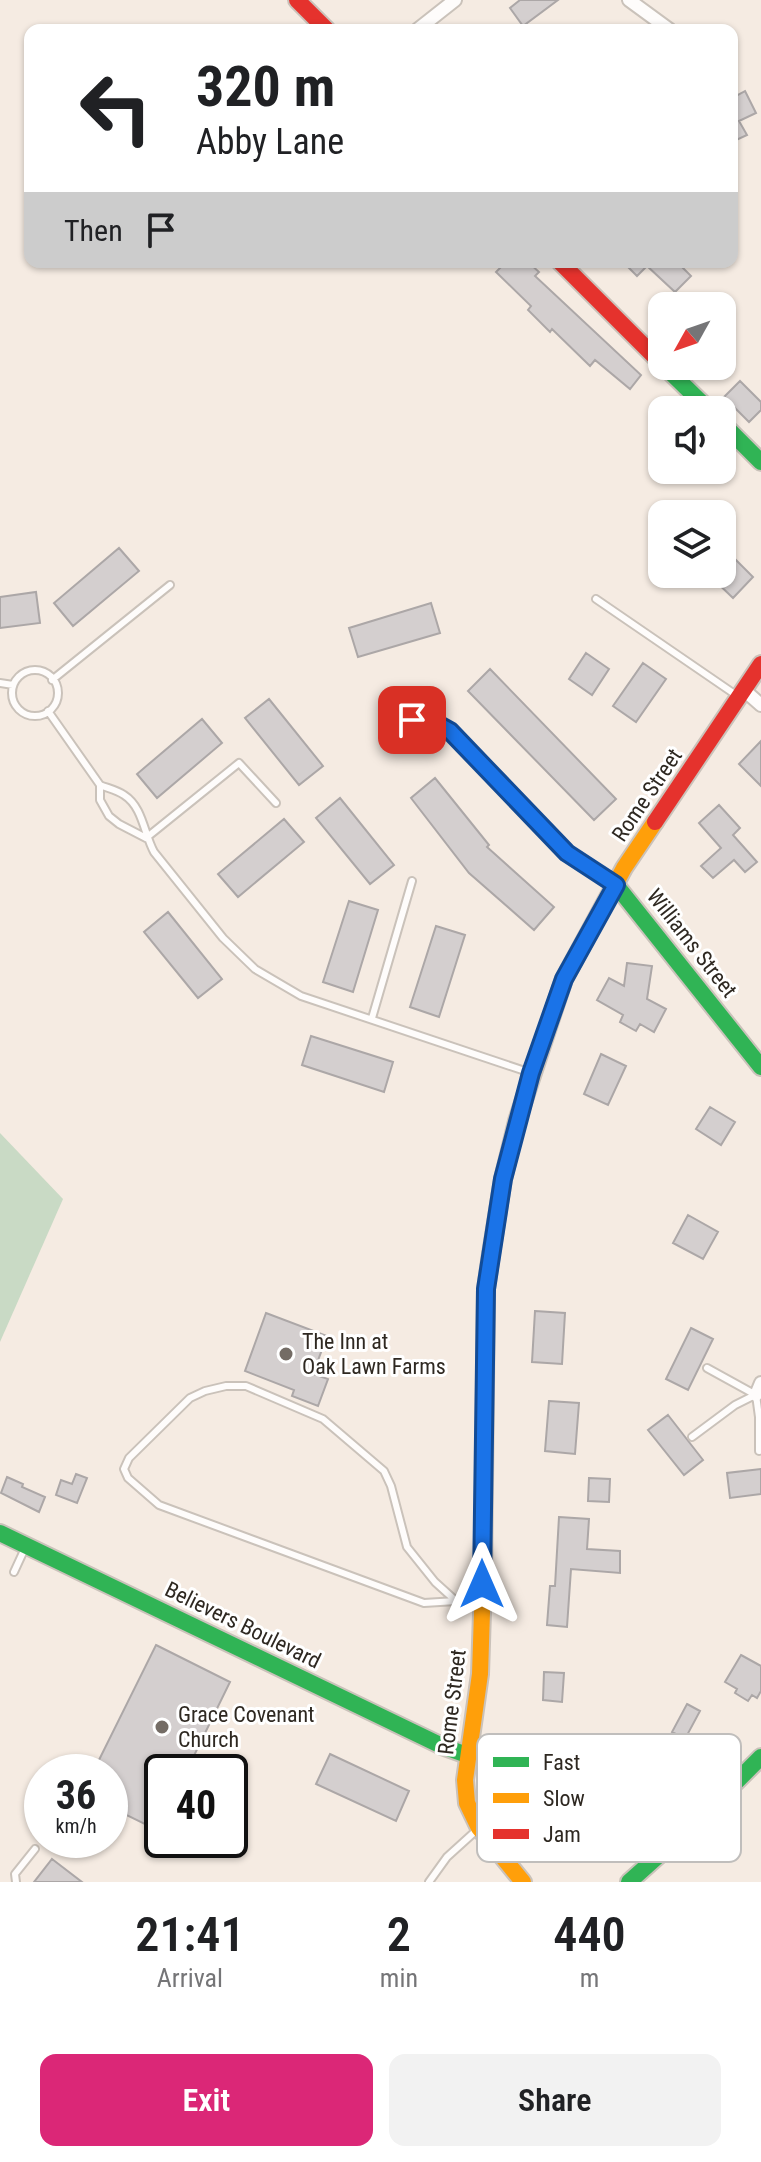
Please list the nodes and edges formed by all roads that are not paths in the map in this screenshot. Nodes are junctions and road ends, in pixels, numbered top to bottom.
1 (297, 0) edge
2 (455, 0) edge
3 (629, 0) edge
4 (321, 24) edge
5 (425, 24) edge
6 (662, 24) edge
7 (566, 268) edge
8 (648, 350) edge
9 (678, 380) edge
10 (695, 396) edge
11 (736, 437) edge
12 (761, 462) edge
13 (170, 585) dead end
14 (596, 599) dead end
15 (761, 664) edge
16 (52, 680) junction
17 (0, 683) edge
18 (13, 685) junction
19 (742, 694) junction
20 (761, 705) edge
21 (48, 711) junction
22 (412, 720) dead end
23 (100, 785) junction
24 (276, 803) dead end
25 (146, 838) junction
26 (412, 881) dead end
27 (616, 885) junction
28 (372, 1018) junction
29 (761, 1067) edge
30 (531, 1073) junction
31 (707, 1368) dead end
32 (759, 1391) edge
33 (692, 1437) dead end
34 (759, 1451) dead end
35 (0, 1533) edge
36 (26, 1546) junction
37 (14, 1572) dead end
38 (456, 1601) junction
39 (482, 1604) junction
40 (467, 1755) junction
41 (761, 1757) edge
42 (741, 1777) edge
43 (477, 1824) edge
44 (477, 1830) edge
45 (28, 1858) edge
46 (507, 1862) edge
47 (651, 1862) edge
48 (16, 1882) edge
49 (429, 1882) edge
50 (523, 1882) edge
51 (629, 1882) edge

1 - 4 street
2 - 5 street
3 - 6 street
7 - 8 street
9 - 10 street
11 - 12 street
13 - 16 lane
14 - 19 lane
15 - 19 street, Rome Street
16 - 18 lane
16 - 21 lane
17 - 18 lane
18 - 21 lane
19 - 20 street
19 - 27 street, Rome Street
21 - 23 lane
22 - 27 street
23 - 25 lane
23 - 25 lane
24 - 25 lane
25 - 28 lane
26 - 28 lane
27 - 29 street, Williams Street
27 - 30 street, Rome Street
28 - 30 lane
30 - 39 street, Rome Street
31 - 32 lane
32 - 33 lane
32 - 34 lane
35 - 36 street, Believers Boulevard
36 - 37 lane
36 - 40 street, Believers Boulevard
38 - 38 lane
38 - 39 lane
39 - 40 street, Rome Street
40 - 43 street, Rome Street
41 - 42 street
44 - 49 lane
45 - 48 lane
46 - 50 street, Rome Street
47 - 51 street

